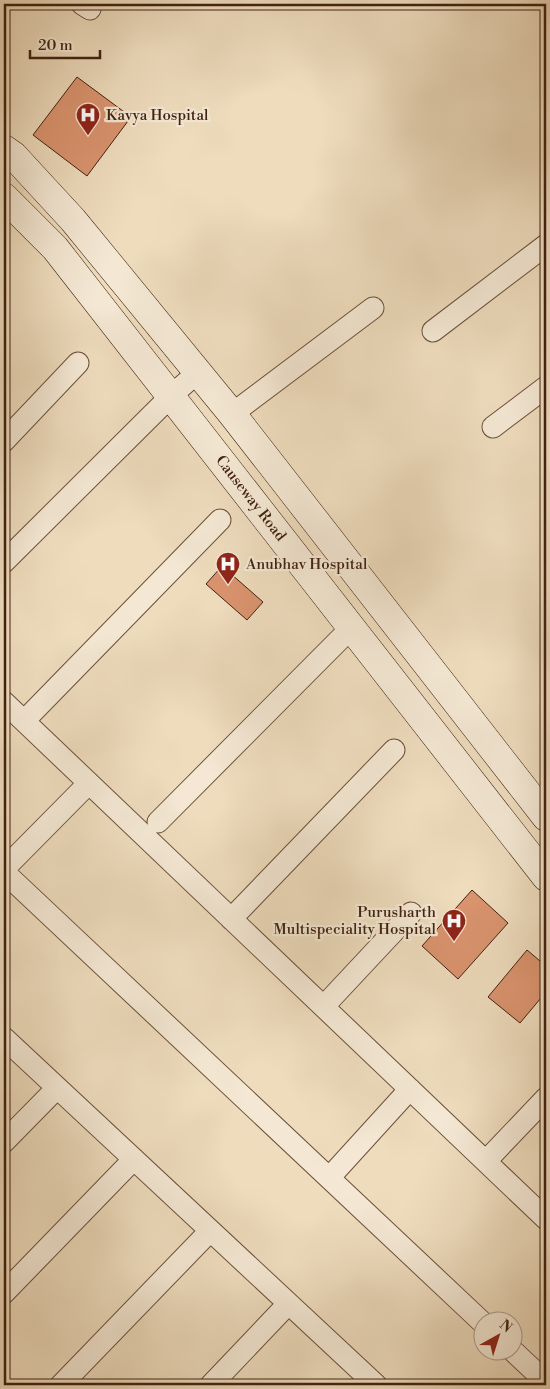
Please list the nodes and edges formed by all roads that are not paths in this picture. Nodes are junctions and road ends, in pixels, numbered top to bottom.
1 (4, 149) edge
2 (4, 197) edge
3 (546, 245) edge
4 (373, 308) dead end
5 (433, 331) dead end
6 (78, 363) dead end
7 (198, 372) junction
8 (546, 387) edge
9 (171, 396) junction
10 (232, 414) junction
11 (492, 427) dead end
12 (4, 441) edge
13 (220, 520) dead end
14 (4, 562) edge
15 (352, 627) junction
16 (4, 702) edge
17 (24, 721) junction
18 (394, 750) dead end
19 (89, 783) junction
20 (546, 817) edge
21 (158, 822) dead end
22 (4, 871) edge
23 (546, 877) edge
24 (411, 913) dead end
25 (231, 919) junction
26 (324, 1006) junction
27 (4, 1038) edge
28 (58, 1088) junction
29 (410, 1089) junction
30 (546, 1098) edge
31 (4, 1142) edge
32 (134, 1159) junction
33 (486, 1161) junction
34 (330, 1178) junction
35 (546, 1219) edge
36 (210, 1230) junction
37 (4, 1293) edge
38 (288, 1304) junction
39 (472, 1313) edge
40 (522, 1359) edge
41 (366, 1382) edge
42 (546, 1382) edge
43 (61, 1385) edge
44 (211, 1385) edge

1 - 7 main road
2 - 9 main road, Causeway Road
3 - 5 street
4 - 10 street
6 - 12 street
7 - 9 street
7 - 10 main road
8 - 11 street
9 - 14 street
9 - 15 main road, Causeway Road
10 - 20 main road
13 - 17 street
15 - 21 street
15 - 23 main road, Causeway Road
16 - 17 street
17 - 19 street
18 - 25 street
19 - 22 street
19 - 25 street
22 - 34 street
24 - 26 street
25 - 26 street
26 - 29 street
27 - 28 street
28 - 31 street
28 - 32 street
29 - 33 street
29 - 34 street
30 - 33 street
32 - 36 street
32 - 37 street
33 - 35 street
34 - 39 street
36 - 38 street
36 - 43 street
38 - 41 street
38 - 44 street
40 - 42 street

